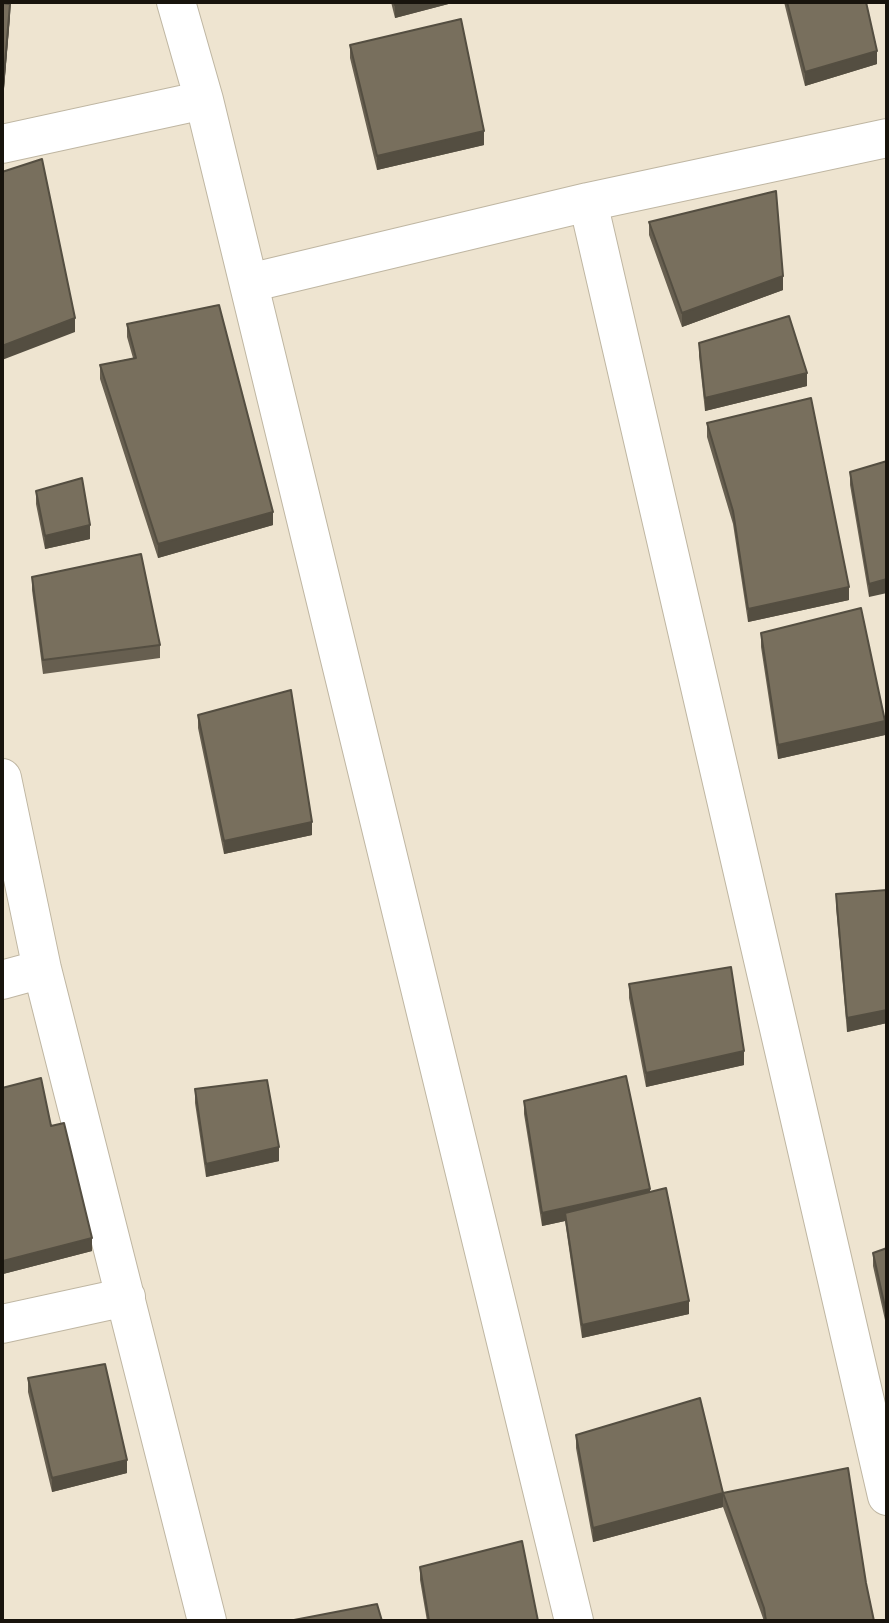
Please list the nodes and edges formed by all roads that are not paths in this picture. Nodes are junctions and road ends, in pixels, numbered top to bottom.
1 (176, 2) edge
2 (204, 100) junction
3 (887, 138) edge
4 (2, 144) edge
5 (588, 202) junction
6 (249, 283) junction
7 (2, 778) edge
8 (43, 969) junction
9 (2, 980) edge
10 (126, 1297) junction
11 (2, 1324) edge
12 (887, 1496) edge
13 (207, 1621) edge
14 (574, 1621) edge

1 - 2 street
2 - 4 street
2 - 6 street
3 - 5 street
5 - 6 street
5 - 12 street
6 - 14 street
7 - 8 street
8 - 9 street
8 - 10 street
10 - 11 street
10 - 13 street

